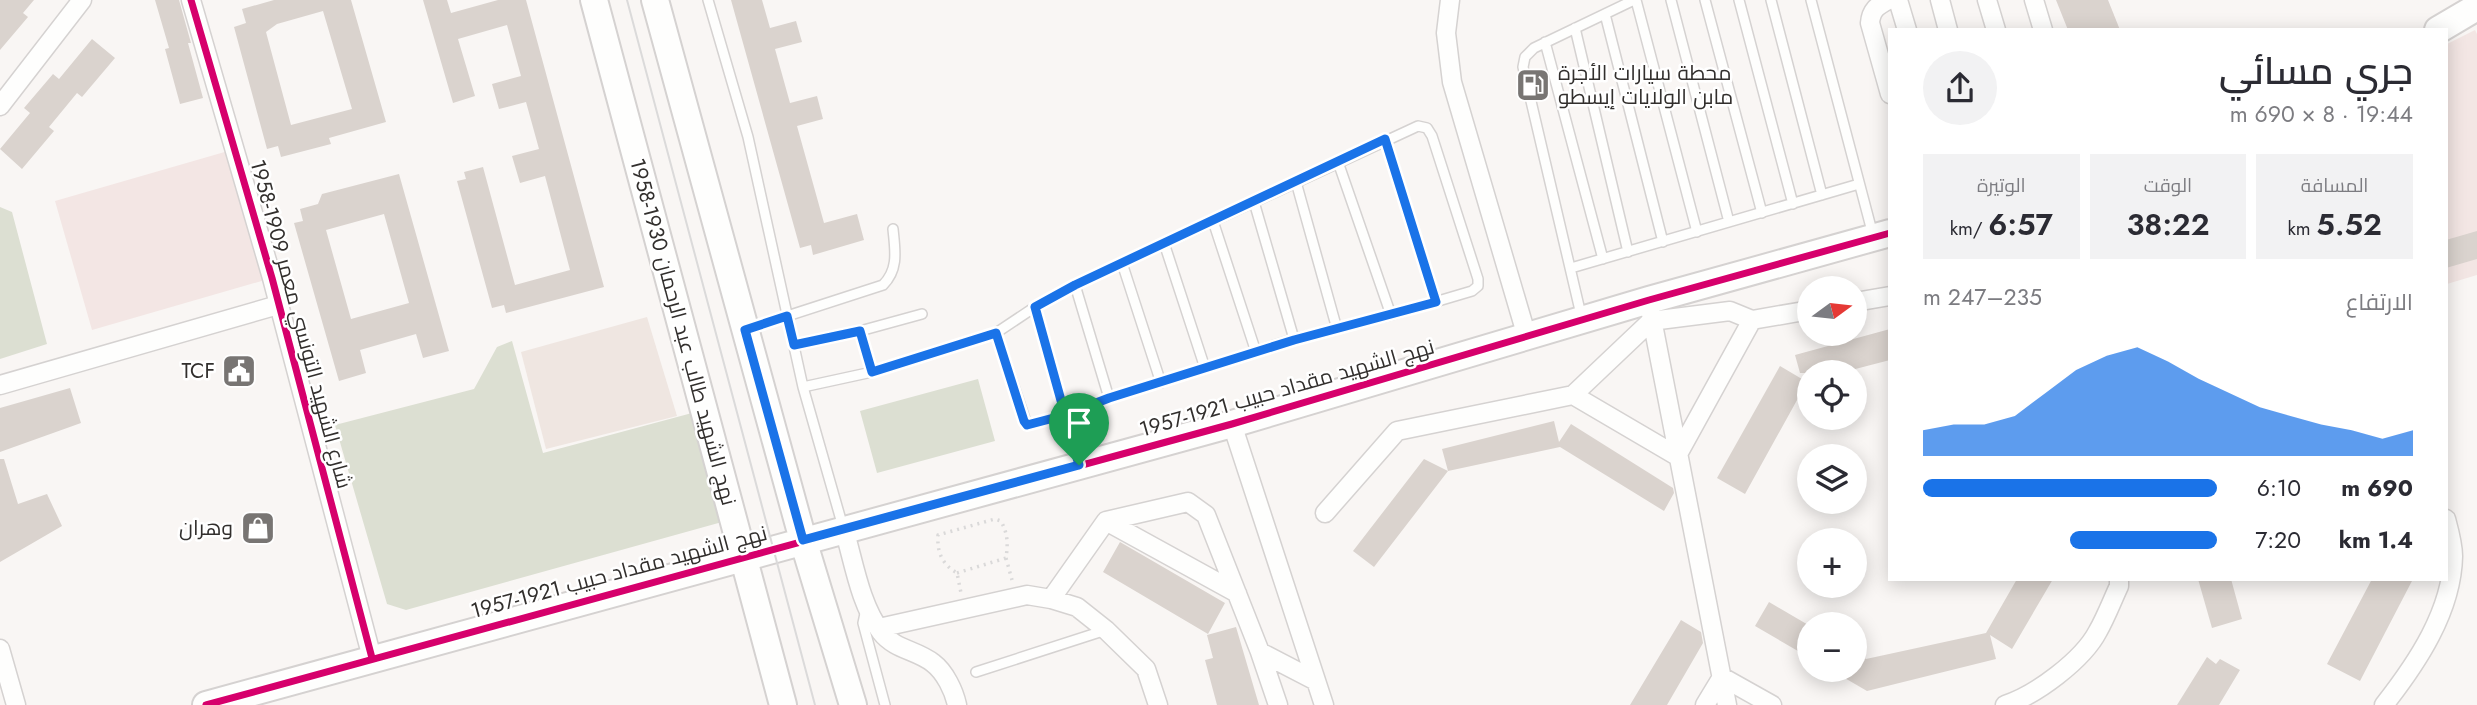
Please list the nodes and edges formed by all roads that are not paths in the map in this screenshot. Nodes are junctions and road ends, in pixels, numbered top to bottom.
1 (82, 0) edge
2 (191, 0) edge
3 (594, 0) edge
4 (655, 0) edge
5 (708, 0) edge
6 (1450, 0) edge
7 (1635, 0) edge
8 (1671, 0) edge
9 (1705, 0) edge
10 (1739, 0) edge
11 (1771, 0) edge
12 (1811, 0) edge
13 (1888, 0) edge
14 (1898, 0) edge
15 (1940, 0) edge
16 (1987, 0) edge
17 (2034, 0) edge
18 (2477, 7) edge
19 (1605, 14) junction
20 (1576, 28) junction
21 (1906, 28) edge
22 (1947, 28) edge
23 (1995, 28) edge
24 (2042, 28) edge
25 (2441, 28) edge
26 (1545, 42) junction
27 (1888, 87) edge
28 (1, 102) edge
29 (1385, 139) junction
30 (1338, 162) junction
31 (1296, 182) junction
32 (1859, 184) junction
33 (1822, 195) junction
34 (1254, 202) junction
35 (1793, 204) junction
36 (1762, 213) junction
37 (1213, 221) junction
38 (1729, 222) junction
39 (894, 229) dead end
40 (1697, 232) junction
41 (1882, 235) edge
42 (1663, 242) junction
43 (1164, 243) junction
44 (1628, 252) junction
45 (1603, 259) junction
46 (1122, 263) junction
47 (1571, 268) junction
48 (1075, 285) junction
49 (1888, 296) edge
50 (1867, 300) edge
51 (1436, 302) junction
52 (278, 305) junction
53 (1035, 307) junction
54 (1650, 311) junction
55 (1797, 312) edge
56 (922, 314) dead end
57 (1391, 315) junction
58 (787, 316) junction
59 (1583, 320) junction
60 (1752, 320) junction
61 (745, 330) junction
62 (1337, 330) junction
63 (860, 331) junction
64 (996, 333) junction
65 (1527, 337) junction
66 (1294, 340) junction
67 (794, 345) junction
68 (1256, 352) junction
69 (1205, 368) junction
70 (872, 372) junction
71 (1161, 383) junction
72 (0, 385) edge
73 (803, 387) junction
74 (1573, 395) junction
75 (1109, 398) junction
76 (1065, 415) junction
77 (1232, 424) junction
78 (1678, 456) junction
79 (1079, 465) junction
80 (1325, 513) dead end
81 (1106, 521) junction
82 (844, 529) junction
83 (2448, 529) edge
84 (803, 540) junction
85 (743, 556) junction
86 (2119, 581) edge
87 (1237, 593) junction
88 (1051, 599) junction
89 (867, 606) junction
90 (879, 628) junction
91 (1106, 630) junction
92 (0, 649) edge
93 (1260, 652) junction
94 (372, 659) junction
95 (976, 672) dead end
96 (1722, 677) junction
97 (1316, 681) junction
98 (16, 705) edge
99 (206, 705) edge
100 (783, 705) edge
101 (853, 705) edge
102 (885, 705) edge
103 (957, 705) edge
104 (1158, 705) edge
105 (1278, 705) edge
106 (1324, 705) edge
107 (1705, 705) edge
108 (1727, 705) edge
109 (1772, 705) edge
110 (2005, 705) edge
111 (2384, 705) edge

1 - 28 street
2 - 52 street, شارع الشهيد التونسي معمر 1909-1958
3 - 85 street, نهج الشهيد طالب عبد الرحمان 1930-1958
4 - 61 street
5 - 58 lane
6 - 65 street
7 - 19 lane
7 - 40 lane
8 - 38 lane
9 - 36 lane
10 - 35 lane
11 - 33 lane
12 - 32 lane
13 - 27 street
14 - 21 street
15 - 22 street
16 - 23 street
17 - 24 street
18 - 25 street
19 - 20 lane
19 - 42 lane
20 - 26 lane
20 - 44 lane
26 - 45 lane
26 - 47 lane
29 - 30 lane
29 - 51 lane
29 - 51 lane
30 - 31 lane
30 - 57 lane
31 - 34 lane
31 - 62 lane
32 - 33 lane
32 - 41 lane
33 - 35 lane
34 - 37 lane
34 - 66 lane
35 - 36 lane
36 - 38 lane
37 - 43 lane
37 - 68 lane
38 - 40 lane
39 - 58 lane
40 - 42 lane
41 - 54 street, نهج الشهيد مقداد حبيب 1921-1957
42 - 44 lane
43 - 46 lane
43 - 69 lane
44 - 45 lane
45 - 47 lane
46 - 48 lane
46 - 71 lane
47 - 59 lane
48 - 53 lane
48 - 75 lane
49 - 50 street
51 - 57 lane
52 - 72 street
52 - 94 street, شارع الشهيد التونسي معمر 1909-1958
53 - 64 lane
53 - 76 lane
54 - 59 street, نهج الشهيد مقداد حبيب 1921-1957
54 - 60 street
54 - 74 street
54 - 78 street
55 - 60 street
56 - 63 lane
57 - 62 lane
58 - 61 lane
58 - 67 lane
59 - 65 street, نهج الشهيد مقداد حبيب 1921-1957
60 - 78 street
61 - 84 street
62 - 66 lane
63 - 67 lane
63 - 70 lane
64 - 70 lane
64 - 76 lane
65 - 77 street, نهج الشهيد مقداد حبيب 1921-1957
66 - 68 lane
67 - 73 lane
68 - 69 lane
69 - 71 lane
70 - 73 lane
71 - 75 lane
73 - 82 lane
74 - 78 street
74 - 80 street
75 - 76 lane
76 - 79 lane
77 - 79 street, نهج الشهيد مقداد حبيب 1921-1957
77 - 97 street
78 - 96 street
79 - 82 street, نهج الشهيد مقداد حبيب 1921-1957
81 - 87 street
81 - 87 street
81 - 88 street
82 - 84 street, نهج الشهيد مقداد حبيب 1921-1957
82 - 89 street
83 - 111 street
84 - 85 street, نهج الشهيد مقداد حبيب 1921-1957
84 - 101 street
85 - 94 street, نهج الشهيد مقداد حبيب 1921-1957
85 - 100 street, نهج الشهيد طالب عبد الرحمان 1930-1958
86 - 110 street
87 - 93 street
88 - 90 street
88 - 91 street
89 - 90 street
89 - 102 lane
90 - 103 street
91 - 95 lane
91 - 104 street
92 - 98 street
93 - 97 street
93 - 105 street
94 - 99 street, نهج الشهيد مقداد حبيب 1921-1957
96 - 107 street
96 - 108 street
96 - 109 street
97 - 106 street

